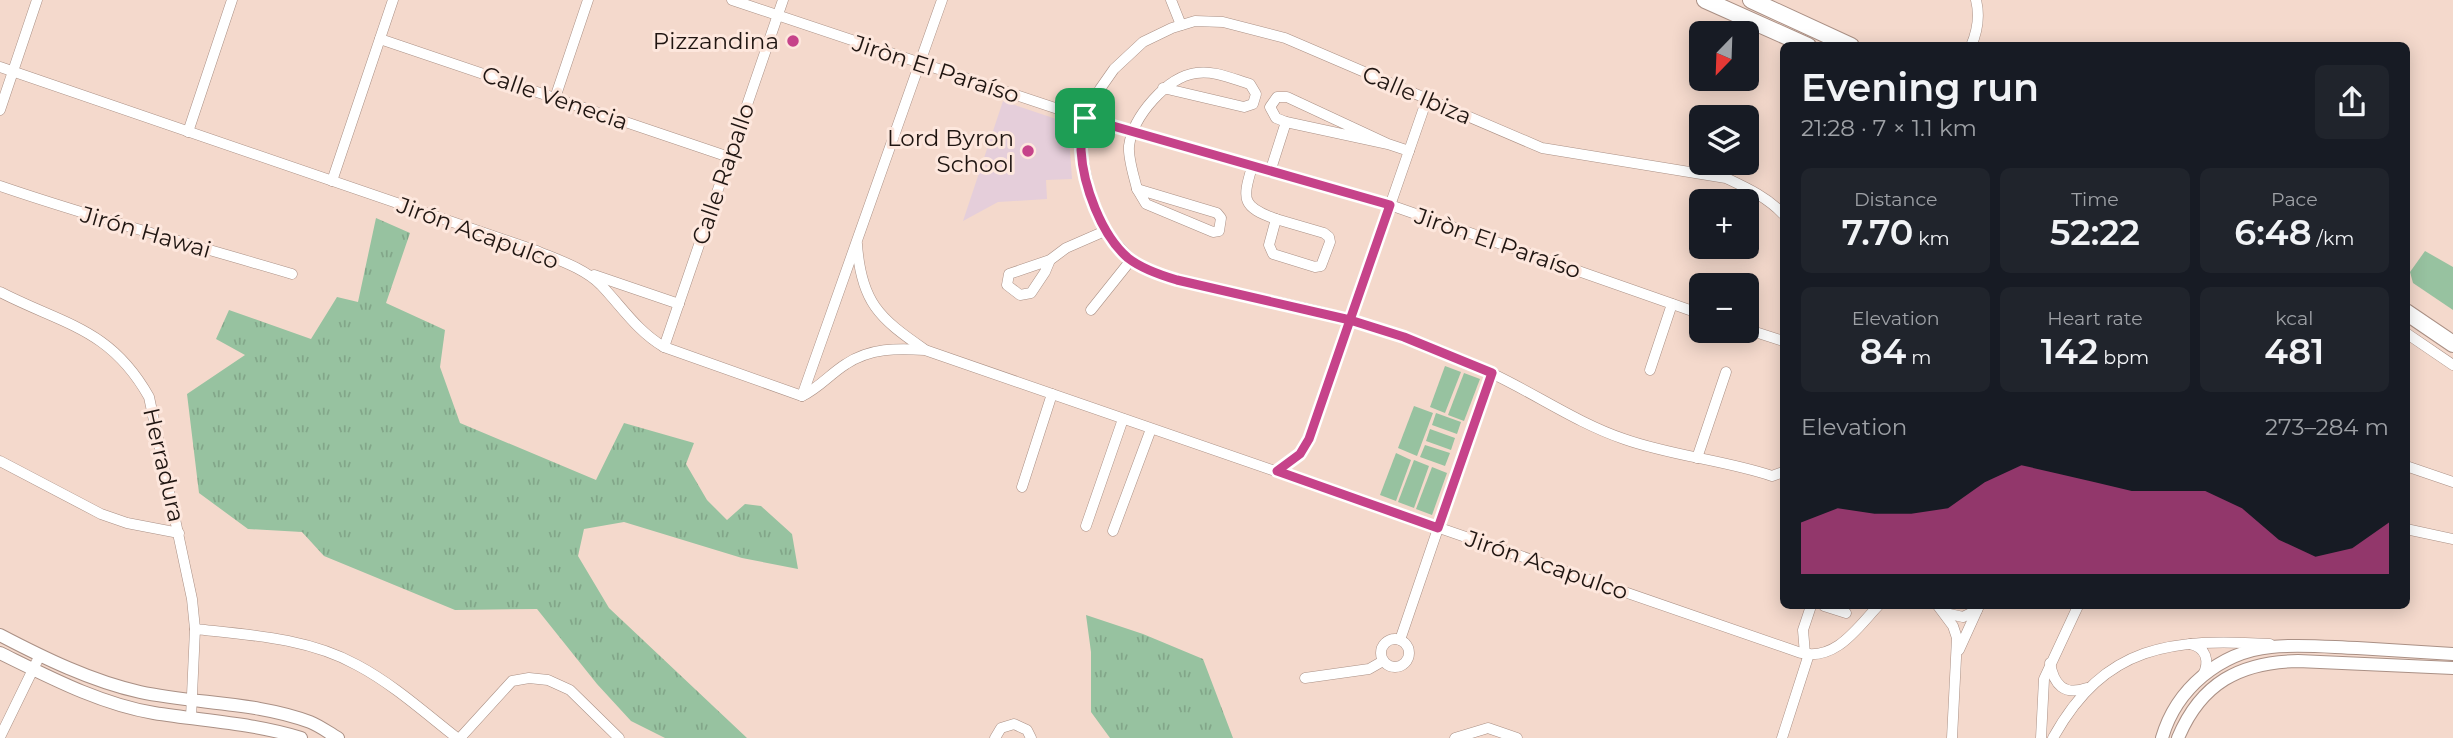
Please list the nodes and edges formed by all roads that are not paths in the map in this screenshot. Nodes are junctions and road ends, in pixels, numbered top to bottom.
1 (37, 0) edge
2 (232, 0) edge
3 (393, 0) edge
4 (588, 0) edge
5 (732, 0) edge
6 (783, 0) edge
7 (942, 0) edge
8 (1171, 0) edge
9 (1752, 0) edge
10 (1976, 0) edge
11 (1712, 2) edge
12 (777, 15) junction
13 (1181, 25) junction
14 (380, 39) junction
15 (1799, 42) edge
16 (1843, 42) edge
17 (1973, 42) edge
18 (920, 64) junction
19 (0, 67) edge
20 (13, 72) junction
21 (1163, 88) junction
22 (555, 98) junction
23 (1427, 99) junction
24 (0, 110) edge
25 (1085, 118) junction
26 (1286, 122) junction
27 (188, 132) junction
28 (1133, 133) junction
29 (1388, 144) junction
30 (1409, 152) junction
31 (729, 157) junction
32 (1252, 167) junction
33 (1270, 172) junction
34 (332, 181) junction
35 (0, 186) edge
36 (1137, 189) junction
37 (1390, 205) junction
38 (1780, 211) edge
39 (1276, 219) junction
40 (1105, 231) junction
41 (856, 242) junction
42 (1050, 260) dead end
43 (1130, 260) junction
44 (580, 271) junction
45 (292, 274) dead end
46 (0, 292) edge
47 (679, 304) junction
48 (1672, 304) junction
49 (1091, 310) dead end
50 (1689, 310) edge
51 (2410, 315) edge
52 (1350, 320) junction
53 (1759, 332) edge
54 (2410, 336) edge
55 (1780, 338) edge
56 (2453, 344) edge
57 (664, 347) junction
58 (925, 350) junction
59 (2453, 365) edge
60 (1650, 370) dead end
61 (1726, 372) dead end
62 (1492, 373) junction
63 (1052, 394) junction
64 (802, 396) junction
65 (1123, 419) junction
66 (1151, 429) junction
67 (1697, 457) junction
68 (0, 461) edge
69 (2410, 467) edge
70 (1277, 471) junction
71 (1780, 473) edge
72 (1772, 476) junction
73 (1780, 480) edge
74 (2453, 482) edge
75 (1022, 487) dead end
76 (1086, 526) dead end
77 (1438, 528) junction
78 (2410, 530) edge
79 (1113, 531) dead end
80 (179, 533) junction
81 (2453, 540) edge
82 (1810, 609) edge
83 (1833, 609) edge
84 (1875, 609) edge
85 (1941, 609) edge
86 (1976, 609) edge
87 (1978, 609) edge
88 (2076, 609) edge
89 (1846, 613) dead end
90 (195, 629) junction
91 (0, 635) edge
92 (1400, 640) junction
93 (2186, 643) junction
94 (2296, 645) junction
95 (0, 653) edge
96 (1807, 654) junction
97 (2453, 654) edge
98 (40, 655) junction
99 (1956, 657) junction
100 (1383, 661) junction
101 (2050, 662) junction
102 (2453, 668) edge
103 (33, 669) junction
104 (2203, 676) junction
105 (1305, 678) dead end
106 (2088, 688) junction
107 (192, 700) junction
108 (191, 718) junction
109 (0, 737) edge
110 (301, 738) edge
111 (338, 738) edge
112 (458, 738) edge
113 (619, 738) edge
114 (995, 738) edge
115 (1031, 738) edge
116 (1455, 738) edge
117 (1517, 738) edge
118 (1782, 738) edge
119 (1952, 738) edge
120 (2041, 738) edge
121 (2053, 738) edge
122 (2162, 738) edge
123 (2178, 738) edge

1 - 20 street
2 - 27 street
3 - 14 street
4 - 22 street
5 - 12 street, Jiròn El Paraíso
6 - 12 street, Calle Rapallo
7 - 18 street
8 - 13 street
9 - 16 main road
10 - 17 street
11 - 15 main road
12 - 18 street, Jiròn El Paraíso
12 - 31 street, Calle Rapallo
13 - 23 street, Calle Ibiza
13 - 25 street, Calle Ibiza
14 - 22 street, Calle Venecia
14 - 34 street
18 - 25 street, Jiròn El Paraíso
18 - 41 street
19 - 20 street, Jirón Acapulco
20 - 24 street
20 - 27 street, Jirón Acapulco
21 - 21 street
21 - 28 street
22 - 31 street, Calle Venecia
23 - 30 street
23 - 38 street, Calle Ibiza
25 - 28 street, Jiròn El Paraíso
25 - 40 street
26 - 29 street
26 - 29 street
26 - 33 street
27 - 34 street, Jirón Acapulco
28 - 32 street, Jiròn El Paraíso
28 - 36 street
29 - 30 street
30 - 37 street
31 - 47 street, Calle Rapallo
32 - 33 street, Jiròn El Paraíso
32 - 39 street
33 - 37 street, Jiròn El Paraíso
34 - 44 street, Jirón Acapulco
35 - 45 street, Jirón Hawai
36 - 36 street
37 - 48 street, Jiròn El Paraíso
37 - 52 street
39 - 39 street
40 - 42 street
40 - 43 street
41 - 58 street, Jirón Acapulco
41 - 64 street
43 - 49 street
43 - 52 street
44 - 47 street
44 - 57 street, Jirón Acapulco
46 - 80 street, Herradura
47 - 57 street, Calle Rapallo
48 - 50 street, Jiròn El Paraíso
48 - 60 street
51 - 56 main road
52 - 62 street
52 - 70 street
53 - 55 street
54 - 59 street
57 - 64 street, Jirón Acapulco
58 - 63 street, Jirón Acapulco
58 - 64 street, Jirón Acapulco
61 - 67 street
62 - 67 street
62 - 77 street
63 - 65 street, Jirón Acapulco
63 - 75 street
65 - 66 street, Jirón Acapulco
65 - 76 street
66 - 70 street, Jirón Acapulco
66 - 79 street
67 - 72 street
68 - 80 street
69 - 74 street
70 - 77 street, Jirón Acapulco
71 - 72 street
72 - 73 street
77 - 92 street
77 - 96 street, Jirón Acapulco
78 - 81 street
80 - 90 street, Herradura
82 - 96 street
83 - 89 street
84 - 96 street
85 - 86 street
85 - 99 street
87 - 99 street
88 - 101 street
90 - 107 street, Herradura
90 - 112 street
91 - 98 street
92 - 100 street
92 - 100 street
93 - 94 street
93 - 104 street
93 - 106 street
94 - 97 street
94 - 104 street
95 - 103 street
96 - 118 street
98 - 103 street
98 - 107 street
99 - 119 street
100 - 105 street
101 - 106 street
101 - 120 street
102 - 123 street
103 - 108 street
103 - 109 street
104 - 122 street
106 - 121 street
107 - 108 street, Herradura
107 - 111 street
108 - 110 street
112 - 113 street
114 - 115 street
116 - 117 street

